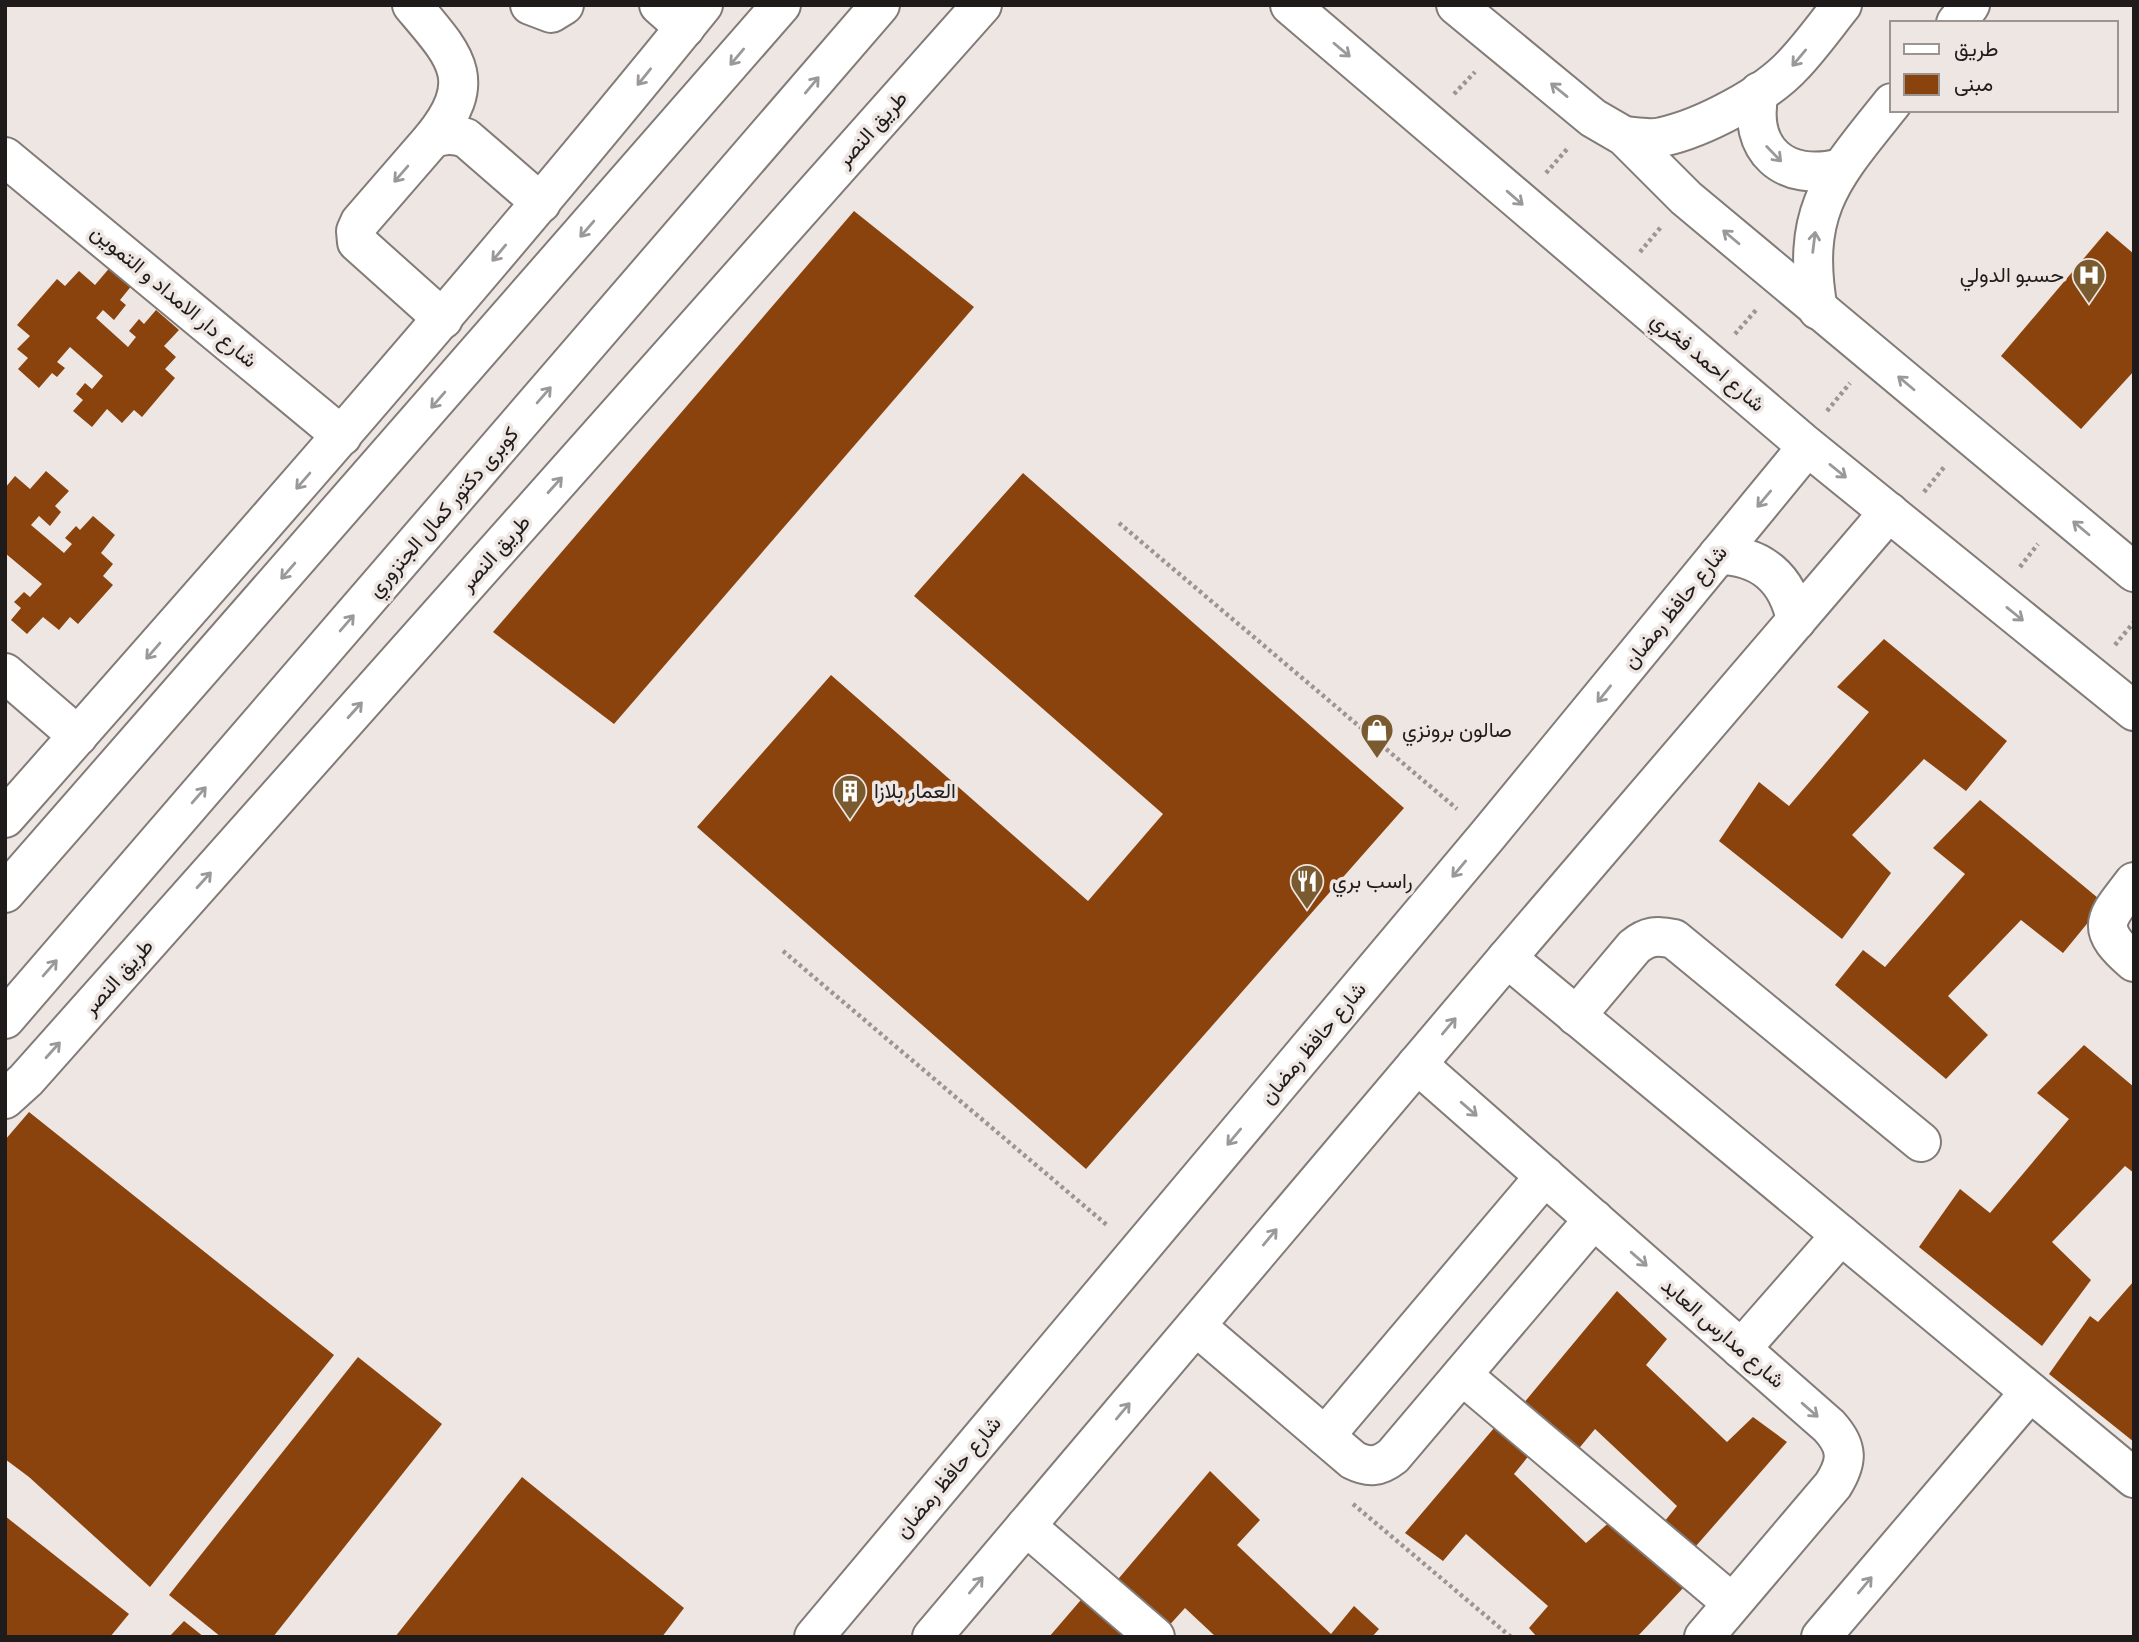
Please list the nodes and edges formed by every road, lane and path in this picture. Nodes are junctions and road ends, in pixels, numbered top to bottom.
1 (412, 5) edge
2 (530, 5) edge
3 (564, 5) edge
4 (781, 5) edge
5 (880, 5) edge
6 (982, 5) edge
7 (1290, 5) edge
8 (1456, 5) edge
9 (1842, 5) edge
10 (1970, 5) edge
11 (682, 13) edge
12 (1958, 21) edge
13 (1502, 43) junction
14 (1759, 92) junction
15 (1890, 106) edge
16 (1427, 122) junction
17 (1609, 127) junction
18 (432, 139) junction
19 (5, 157) edge
20 (1841, 168) junction
21 (1686, 198) junction
22 (541, 203) junction
23 (1521, 203) junction
24 (1782, 280) junction
25 (1614, 282) junction
26 (1818, 310) junction
27 (443, 319) junction
28 (1872, 355) junction
29 (1709, 364) junction
30 (1969, 435) junction
31 (342, 436) junction
32 (1805, 444) junction
33 (2063, 513) junction
34 (1895, 516) junction
35 (1119, 523) dead end
36 (1718, 555) junction
37 (2134, 572) edge
38 (1995, 598) junction
39 (1796, 621) junction
40 (5, 673) edge
41 (2134, 710) edge
42 (78, 736) junction
43 (5, 818) edge
44 (1488, 835) junction
45 (2134, 882) edge
46 (5, 893) edge
47 (783, 951) dead end
48 (1507, 958) junction
49 (2134, 962) edge
50 (1576, 1016) junction
51 (5, 1019) edge
52 (1417, 1064) junction
53 (5, 1099) edge
54 (1921, 1142) dead end
55 (1545, 1176) junction
56 (1594, 1219) junction
57 (1841, 1235) junction
58 (1138, 1252) junction
59 (1196, 1326) junction
60 (1741, 1349) junction
61 (1462, 1375) junction
62 (2029, 1392) junction
63 (1325, 1436) junction
64 (2134, 1478) edge
65 (1026, 1526) junction
66 (1732, 1603) junction
67 (814, 1637) edge
68 (932, 1637) edge
69 (1155, 1637) edge
70 (1704, 1637) edge
71 (1821, 1637) edge

1 - 18 main road
2 - 3 main road
4 -> 46 main road
51 -> 5 main road, كوبرى دكتور كمال الجنزوري
53 -> 6 main road, طريق النصر
7 -> 16 main road, شارع احمد فخري
8 - 13 main road
9 -> 14 main road
10 - 12 main road
11 -> 22 main road
13 - 16 path
17 -> 13 main road
14 - 17 main road
14 -> 20 main road
15 - 20 main road
16 -> 23 main road, شارع احمد فخري
17 - 21 main road
17 - 23 path
18 - 22 main road
18 -> 27 main road
19 - 31 main road, شارع دار الامداد و التموين
26 -> 20 main road
24 -> 21 main road
21 - 25 path
22 -> 27 main road
23 - 25 main road, شارع احمد فخري
24 - 26 main road
24 - 29 path
25 - 29 main road, شارع احمد فخري
26 - 28 main road
27 - 31 main road
30 -> 28 main road
28 - 32 path
29 - 32 main road, شارع احمد فخري
30 - 33 main road
30 - 34 path
31 -> 42 main road
32 -> 34 main road, شارع احمد فخري
32 -> 36 main road, شارع حافظ رمضان
37 -> 33 main road
33 - 38 path
34 - 38 main road, شارع احمد فخري
34 - 39 main road
35 - 44 path
36 - 39 main road
36 -> 44 main road, شارع حافظ رمضان
38 -> 41 main road, شارع احمد فخري
39 - 48 main road
40 - 42 main road
42 - 43 main road
44 -> 58 main road, شارع حافظ رمضان
45 - 49 main road
47 - 58 path
48 - 50 main road
52 -> 48 main road
50 - 54 main road
50 - 57 main road
52 -> 55 main road, شارع مدارس العابد
59 -> 52 main road
55 - 56 main road, شارع مدارس العابد
55 - 63 main road
56 -> 60 main road, شارع مدارس العابد
56 - 61 main road
57 - 60 main road
57 - 62 main road
58 - 67 main road, شارع حافظ رمضان
59 - 63 main road
65 -> 59 main road
60 -> 66 main road, شارع مدارس العابد
61 - 63 main road
61 - 66 main road
62 - 64 main road
71 -> 62 main road
68 -> 65 main road
65 - 69 main road
66 - 70 main road, شارع مدارس العابد

